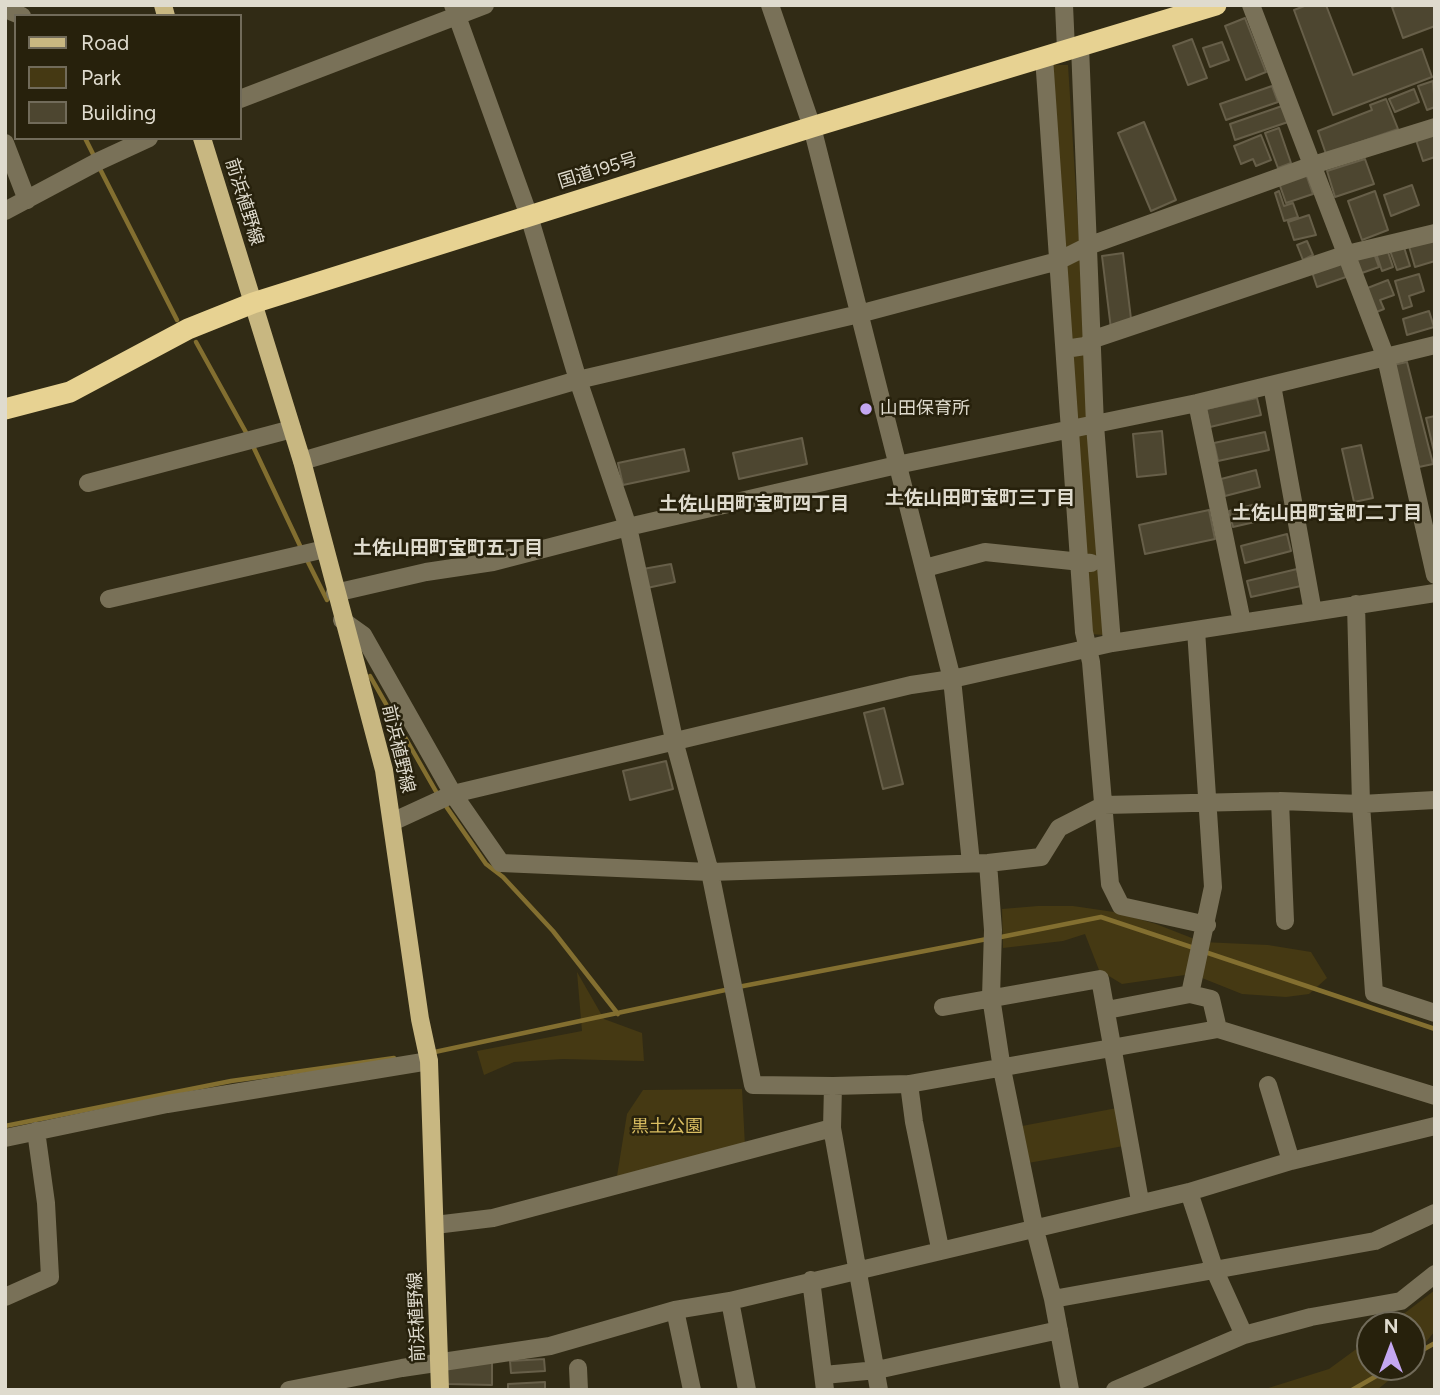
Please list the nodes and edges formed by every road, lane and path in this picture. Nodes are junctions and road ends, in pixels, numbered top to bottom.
1 (485, 5) edge
2 (770, 5) edge
3 (1064, 5) edge
4 (1216, 5) edge
5 (1251, 5) edge
6 (455, 10) edge
7 (1073, 48) junction
8 (1044, 57) junction
9 (242, 98) edge
10 (812, 127) junction
11 (1435, 127) edge
12 (145, 140) edge
13 (203, 140) edge
14 (5, 143) edge
15 (1313, 165) junction
16 (12, 176) edge
17 (27, 200) junction
18 (5, 211) edge
19 (529, 216) junction
20 (1435, 233) edge
21 (1088, 246) junction
22 (1347, 254) junction
23 (1058, 261) junction
24 (253, 303) junction
25 (859, 314) junction
26 (1094, 339) junction
27 (1435, 345) edge
28 (1065, 349) junction
29 (1386, 358) junction
30 (578, 380) junction
31 (1272, 384) junction
32 (1197, 403) junction
33 (5, 409) edge
34 (1095, 425) junction
35 (292, 429) junction
36 (1070, 431) junction
37 (302, 461) junction
38 (897, 465) junction
39 (88, 483) dead end
40 (628, 527) junction
41 (311, 553) junction
42 (1080, 563) junction
43 (1105, 564) junction
44 (925, 568) junction
45 (1435, 575) edge
46 (335, 593) junction
47 (1435, 593) edge
48 (109, 600) dead end
49 (1356, 604) junction
50 (1313, 612) junction
51 (342, 620) junction
52 (1242, 622) junction
53 (1196, 630) junction
54 (1112, 643) junction
55 (1087, 648) junction
56 (952, 679) junction
57 (674, 744) junction
58 (445, 798) junction
59 (1435, 800) edge
60 (1280, 801) junction
61 (1209, 803) junction
62 (1104, 804) junction
63 (1362, 804) junction
64 (392, 822) junction
65 (980, 863) junction
66 (710, 873) junction
67 (1285, 921) dead end
68 (1207, 925) junction
69 (1190, 994) junction
70 (991, 997) junction
71 (943, 1007) dead end
72 (1107, 1010) junction
73 (1435, 1013) edge
74 (1218, 1029) junction
75 (1114, 1049) junction
76 (427, 1052) junction
77 (1002, 1069) junction
78 (909, 1084) junction
79 (1268, 1085) dead end
80 (833, 1086) junction
81 (1435, 1096) edge
82 (1435, 1126) edge
83 (832, 1128) junction
84 (36, 1131) junction
85 (5, 1138) edge
86 (1291, 1161) junction
87 (1189, 1192) junction
88 (1140, 1201) junction
89 (1435, 1213) edge
90 (435, 1225) junction
91 (1034, 1226) junction
92 (940, 1248) junction
93 (858, 1269) junction
94 (1215, 1271) junction
95 (1435, 1274) edge
96 (811, 1280) junction
97 (5, 1297) edge
98 (1054, 1299) junction
99 (730, 1301) junction
100 (675, 1310) junction
101 (1059, 1330) junction
102 (1244, 1335) junction
103 (439, 1362) junction
104 (578, 1368) dead end
105 (877, 1370) junction
106 (824, 1382) edge
107 (289, 1390) edge
108 (440, 1390) edge
109 (579, 1390) edge
110 (692, 1390) edge
111 (747, 1390) edge
112 (879, 1390) edge
113 (1070, 1390) edge
114 (1115, 1390) edge

1 - 6 street
2 - 10 street
3 - 7 street
4 - 7 highway, 国道195号
5 - 15 street
6 - 9 street
6 - 19 street
7 - 8 highway, 国道195号
7 - 21 street
8 - 10 highway, 国道195号
8 - 23 street
10 - 19 highway, 国道195号
10 - 25 street
11 - 15 street
12 - 17 street
13 - 24 main road, 前浜植野線
14 - 16 street
15 - 21 street
15 - 22 street
16 - 17 street
17 - 18 street
19 - 24 highway, 国道195号
19 - 30 street
20 - 22 street
21 - 23 street
21 - 26 street
22 - 26 street
22 - 29 street
23 - 25 street
23 - 28 street
24 - 33 highway, 国道195号
24 - 35 main road, 前浜植野線
25 - 30 street
25 - 38 street
26 - 28 street
26 - 34 street
27 - 29 street
28 - 36 street
29 - 31 street
29 - 45 street
30 - 37 street
30 - 40 street
31 - 32 street
31 - 50 street
32 - 34 street
32 - 52 street
34 - 36 street
34 - 43 street
35 - 37 main road, 前浜植野線
35 - 39 street
36 - 38 street
36 - 42 street
37 - 41 main road, 前浜植野線
38 - 40 street
38 - 44 street
40 - 46 street
40 - 57 street
41 - 46 main road, 前浜植野線
41 - 48 street
42 - 43 street
42 - 44 street
42 - 55 street
43 - 54 street
44 - 56 street
46 - 51 main road, 前浜植野線
47 - 49 street
49 - 50 street
49 - 63 street
50 - 52 street
51 - 58 street
51 - 64 main road, 前浜植野線
52 - 53 street
53 - 54 street
53 - 61 street
54 - 55 street
55 - 56 street
55 - 62 street
56 - 57 street
56 - 65 street
57 - 58 street
57 - 66 street
58 - 64 street
58 - 66 street
59 - 63 street
60 - 61 street
60 - 63 street
60 - 67 street
61 - 62 street
61 - 68 street
62 - 65 street
62 - 68 street
63 - 73 street
64 - 76 main road, 前浜植野線
65 - 66 street
65 - 70 street
66 - 80 street
68 - 69 street
69 - 72 street
69 - 74 street
70 - 71 street
70 - 72 street
70 - 77 street
72 - 75 street
74 - 75 street
74 - 81 street
75 - 77 street
75 - 88 street
76 - 84 street
76 - 90 main road, 前浜植野線
77 - 78 street
77 - 91 street
78 - 80 street
78 - 92 street
79 - 86 street
80 - 83 street
82 - 86 street
83 - 90 street
83 - 93 street
84 - 85 street
84 - 97 street
86 - 87 street
87 - 88 street
87 - 94 street
88 - 91 street
89 - 94 street
90 - 103 main road, 前浜植野線
91 - 92 street
91 - 98 street
92 - 93 street
93 - 96 street
93 - 105 street
94 - 98 street
94 - 102 street
95 - 102 street
96 - 99 street
96 - 106 street
98 - 101 street
99 - 100 street
99 - 111 street
100 - 103 street
100 - 110 street
101 - 105 street
101 - 113 street
102 - 114 street
103 - 107 street
103 - 108 main road, 前浜植野線
104 - 109 street
105 - 106 street
105 - 112 street

